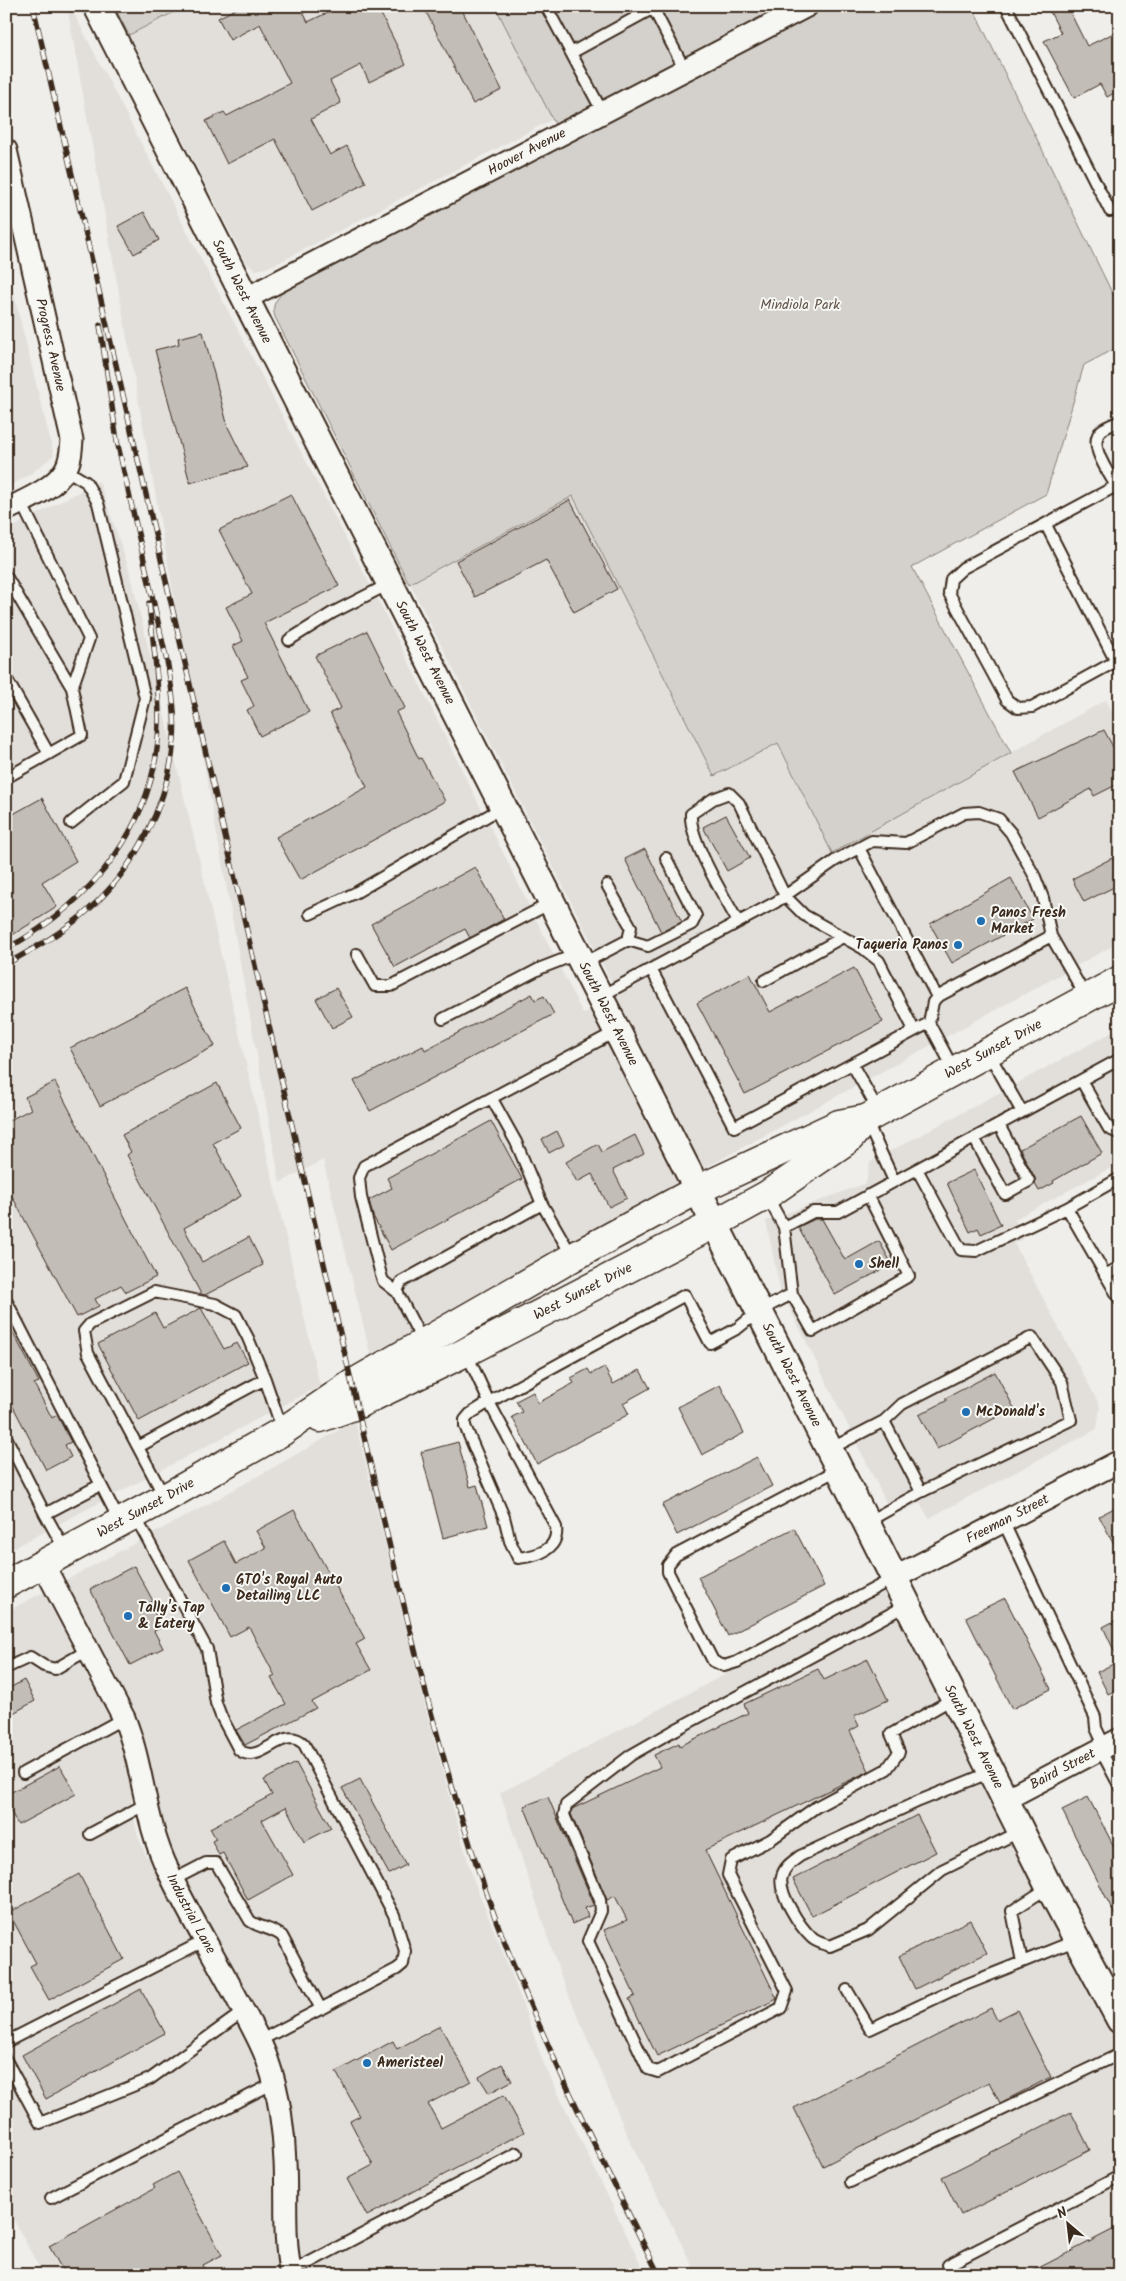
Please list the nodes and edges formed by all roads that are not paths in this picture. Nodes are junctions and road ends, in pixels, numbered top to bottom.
1 (97, 6) edge
2 (546, 6) edge
3 (807, 6) edge
4 (1006, 6) edge
5 (654, 7) edge
6 (571, 53) junction
7 (685, 70) junction
8 (603, 113) junction
9 (6, 150) edge
10 (1110, 211) dead end
11 (1120, 263) edge
12 (1120, 275) edge
13 (246, 299) junction
14 (1120, 421) edge
15 (66, 470) junction
16 (1118, 490) edge
17 (14, 506) edge
18 (1046, 525) junction
19 (6, 576) edge
20 (390, 584) junction
21 (289, 640) dead end
22 (1118, 664) edge
23 (6, 678) edge
24 (72, 688) junction
25 (49, 754) junction
26 (6, 778) edge
27 (504, 807) junction
28 (71, 823) dead end
29 (859, 848) junction
30 (666, 858) dead end
31 (607, 885) dead end
32 (785, 896) junction
33 (552, 902) junction
34 (310, 914) dead end
35 (738, 922) junction
36 (1051, 936) junction
37 (843, 937) junction
38 (628, 940) junction
39 (357, 954) dead end
40 (581, 959) junction
41 (651, 969) junction
42 (1120, 980) edge
43 (764, 981) dead end
44 (600, 996) junction
45 (937, 997) junction
46 (1087, 998) junction
47 (443, 1020) dead end
48 (929, 1023) junction
49 (914, 1030) junction
50 (618, 1031) junction
51 (988, 1052) junction
52 (1120, 1059) edge
53 (852, 1064) junction
54 (954, 1070) junction
55 (1081, 1080) junction
56 (492, 1099) junction
57 (1022, 1112) junction
58 (872, 1115) junction
59 (999, 1124) junction
60 (1120, 1134) edge
61 (974, 1138) junction
62 (916, 1169) junction
63 (1120, 1178) edge
64 (894, 1181) junction
65 (697, 1190) junction
66 (767, 1195) junction
67 (868, 1196) junction
68 (542, 1204) junction
69 (1067, 1208) junction
70 (714, 1224) junction
71 (784, 1228) junction
72 (573, 1257) junction
73 (1120, 1267) edge
74 (1105, 1275) junction
75 (397, 1292) junction
76 (792, 1294) junction
77 (6, 1300) edge
78 (1120, 1300) edge
79 (758, 1311) junction
80 (423, 1343) junction
81 (466, 1352) junction
82 (265, 1378) junction
83 (490, 1402) junction
84 (884, 1420) junction
85 (283, 1431) junction
86 (6, 1437) edge
87 (138, 1447) junction
88 (834, 1460) junction
89 (1120, 1461) edge
90 (100, 1485) junction
91 (921, 1492) junction
92 (165, 1498) junction
93 (46, 1514) junction
94 (128, 1519) junction
95 (1003, 1521) junction
96 (867, 1523) junction
97 (54, 1558) junction
98 (894, 1578) junction
99 (6, 1584) edge
100 (908, 1605) junction
101 (88, 1650) junction
102 (6, 1668) edge
103 (955, 1697) junction
104 (124, 1718) junction
105 (1109, 1745) edge
106 (992, 1772) junction
107 (23, 1773) dead end
108 (1120, 1788) edge
109 (1006, 1799) junction
110 (146, 1804) junction
111 (1022, 1830) junction
112 (90, 1834) dead end
113 (173, 1880) junction
114 (1049, 1887) junction
115 (206, 1940) junction
116 (1078, 1940) junction
117 (1022, 1962) junction
118 (846, 1990) dead end
119 (321, 2009) junction
120 (244, 2011) junction
121 (1120, 2020) edge
122 (259, 2041) junction
123 (6, 2042) edge
124 (1120, 2054) edge
125 (6, 2060) edge
126 (274, 2083) junction
127 (517, 2153) dead end
128 (1120, 2176) edge
129 (850, 2182) dead end
130 (51, 2198) dead end
131 (948, 2265) dead end
132 (291, 2273) edge

1 - 13 street, South West Avenue
2 - 6 lane
3 - 7 street, Hoover Avenue
4 - 10 lane
5 - 6 lane
5 - 7 lane
6 - 8 lane
7 - 8 street, Hoover Avenue
8 - 13 street, Hoover Avenue
9 - 15 street, Progress Avenue
11 - 12 lane
13 - 20 street, South West Avenue
14 - 16 lane
15 - 17 street
15 - 28 lane
16 - 18 lane
17 - 24 lane
18 - 22 lane
18 - 22 lane
19 - 24 lane
20 - 21 lane
20 - 27 street, South West Avenue
23 - 25 lane
24 - 25 lane
25 - 26 lane
27 - 33 street, South West Avenue
27 - 34 lane
29 - 32 lane
29 - 36 lane
29 - 45 lane
30 - 38 lane
31 - 38 lane
32 - 35 lane
32 - 35 lane
32 - 37 lane
33 - 39 lane
33 - 40 street, South West Avenue
35 - 41 lane
36 - 45 lane
36 - 46 lane
37 - 43 lane
37 - 49 lane
38 - 40 lane
40 - 44 street, South West Avenue
40 - 47 lane
41 - 44 lane
41 - 53 lane
42 - 46 main road, West Sunset Drive
44 - 50 street, South West Avenue
45 - 48 lane
46 - 51 main road, West Sunset Drive
48 - 49 lane
48 - 54 lane
49 - 53 lane
50 - 56 lane
50 - 65 street, South West Avenue
51 - 54 main road, West Sunset Drive
51 - 57 lane
52 - 55 lane
53 - 58 lane
54 - 58 main road, West Sunset Drive
55 - 57 lane
55 - 60 lane
56 - 68 lane
56 - 75 lane
57 - 59 lane
58 - 64 lane
58 - 65 main road, West Sunset Drive
58 - 66 main road, West Sunset Drive
59 - 61 lane
59 - 61 lane
61 - 62 lane
62 - 64 lane
62 - 69 lane
63 - 69 lane
64 - 67 lane
65 - 70 street, South West Avenue
65 - 72 main road, West Sunset Drive
66 - 70 main road, West Sunset Drive
66 - 71 lane
67 - 71 lane
67 - 76 lane
68 - 72 lane
68 - 75 lane
69 - 74 lane
70 - 79 street, South West Avenue
70 - 81 main road, West Sunset Drive
71 - 76 lane
72 - 80 main road, West Sunset Drive
73 - 74 lane
74 - 78 lane
75 - 80 lane
76 - 79 lane
77 - 90 lane
79 - 83 lane
79 - 88 street, South West Avenue
80 - 85 main road, West Sunset Drive
81 - 83 lane
81 - 85 main road, West Sunset Drive
82 - 85 lane
82 - 87 lane
82 - 87 lane
83 - 83 lane
84 - 88 lane
84 - 91 lane
84 - 91 lane
85 - 92 main road, West Sunset Drive
86 - 93 lane
87 - 92 lane
88 - 96 street, South West Avenue
88 - 98 lane
89 - 95 street, Freeman Street
90 - 93 lane
90 - 94 lane
91 - 96 lane
92 - 94 main road, West Sunset Drive
93 - 97 lane
94 - 97 main road, West Sunset Drive
94 - 119 lane
95 - 98 street, Freeman Street
95 - 105 lane
96 - 98 street, South West Avenue
97 - 99 main road, West Sunset Drive
97 - 101 street, Industrial Lane
98 - 100 street, South West Avenue
100 - 103 street, South West Avenue
100 - 103 lane
101 - 102 lane
101 - 104 street, Industrial Lane
103 - 106 street, South West Avenue
104 - 107 lane
104 - 110 street, Industrial Lane
105 - 108 lane
105 - 109 street, Baird Street
106 - 109 street, South West Avenue
106 - 111 lane
109 - 111 street, South West Avenue
110 - 112 lane
110 - 113 street, Industrial Lane
111 - 114 street, South West Avenue
113 - 115 street, Industrial Lane
113 - 119 lane
114 - 116 street, South West Avenue
114 - 117 lane
115 - 120 street, Industrial Lane
115 - 123 lane
116 - 117 lane
116 - 121 street, South West Avenue
117 - 118 lane
119 - 122 lane
120 - 122 street, Industrial Lane
120 - 125 lane
122 - 126 street, Industrial Lane
124 - 129 lane
126 - 130 lane
126 - 132 street, Industrial Lane
127 - 132 lane
128 - 131 lane

